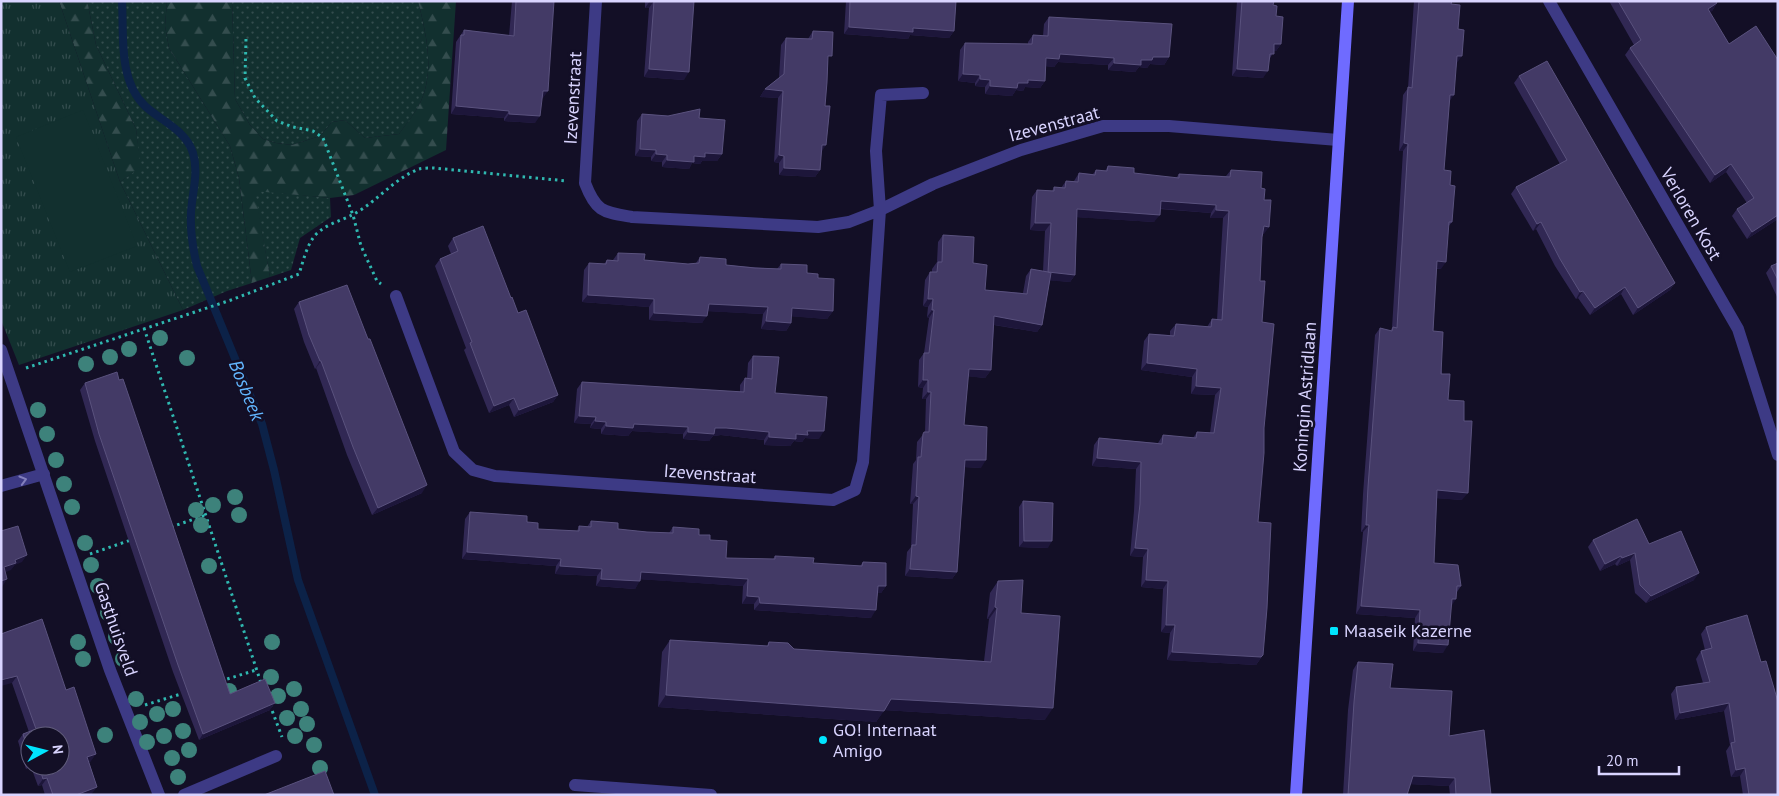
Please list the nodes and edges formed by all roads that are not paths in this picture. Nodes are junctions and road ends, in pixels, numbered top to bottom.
1 (596, 1) edge
2 (1348, 1) edge
3 (1549, 1) edge
4 (923, 93) dead end
5 (1338, 140) junction
6 (880, 210) junction
7 (396, 296) road end
8 (1, 350) edge
9 (1778, 455) edge
10 (44, 474) junction
11 (1, 486) edge
12 (276, 756) road end
13 (575, 785) dead end
14 (159, 795) edge
15 (184, 795) edge
16 (711, 795) edge
17 (1296, 795) edge

1 - 6 street, Izevenstraat
2 - 5 main road, Koningin Astridlaan
3 - 9 street, Verloren Kost
4 - 6 street, Izevenstraat
5 - 6 street, Izevenstraat
5 - 17 main road, Koningin Astridlaan
6 - 7 street, Izevenstraat
8 - 10 street, Gasthuisveld
11 -> 10 street
10 - 14 street, Gasthuisveld
12 - 15 street
13 - 16 street

